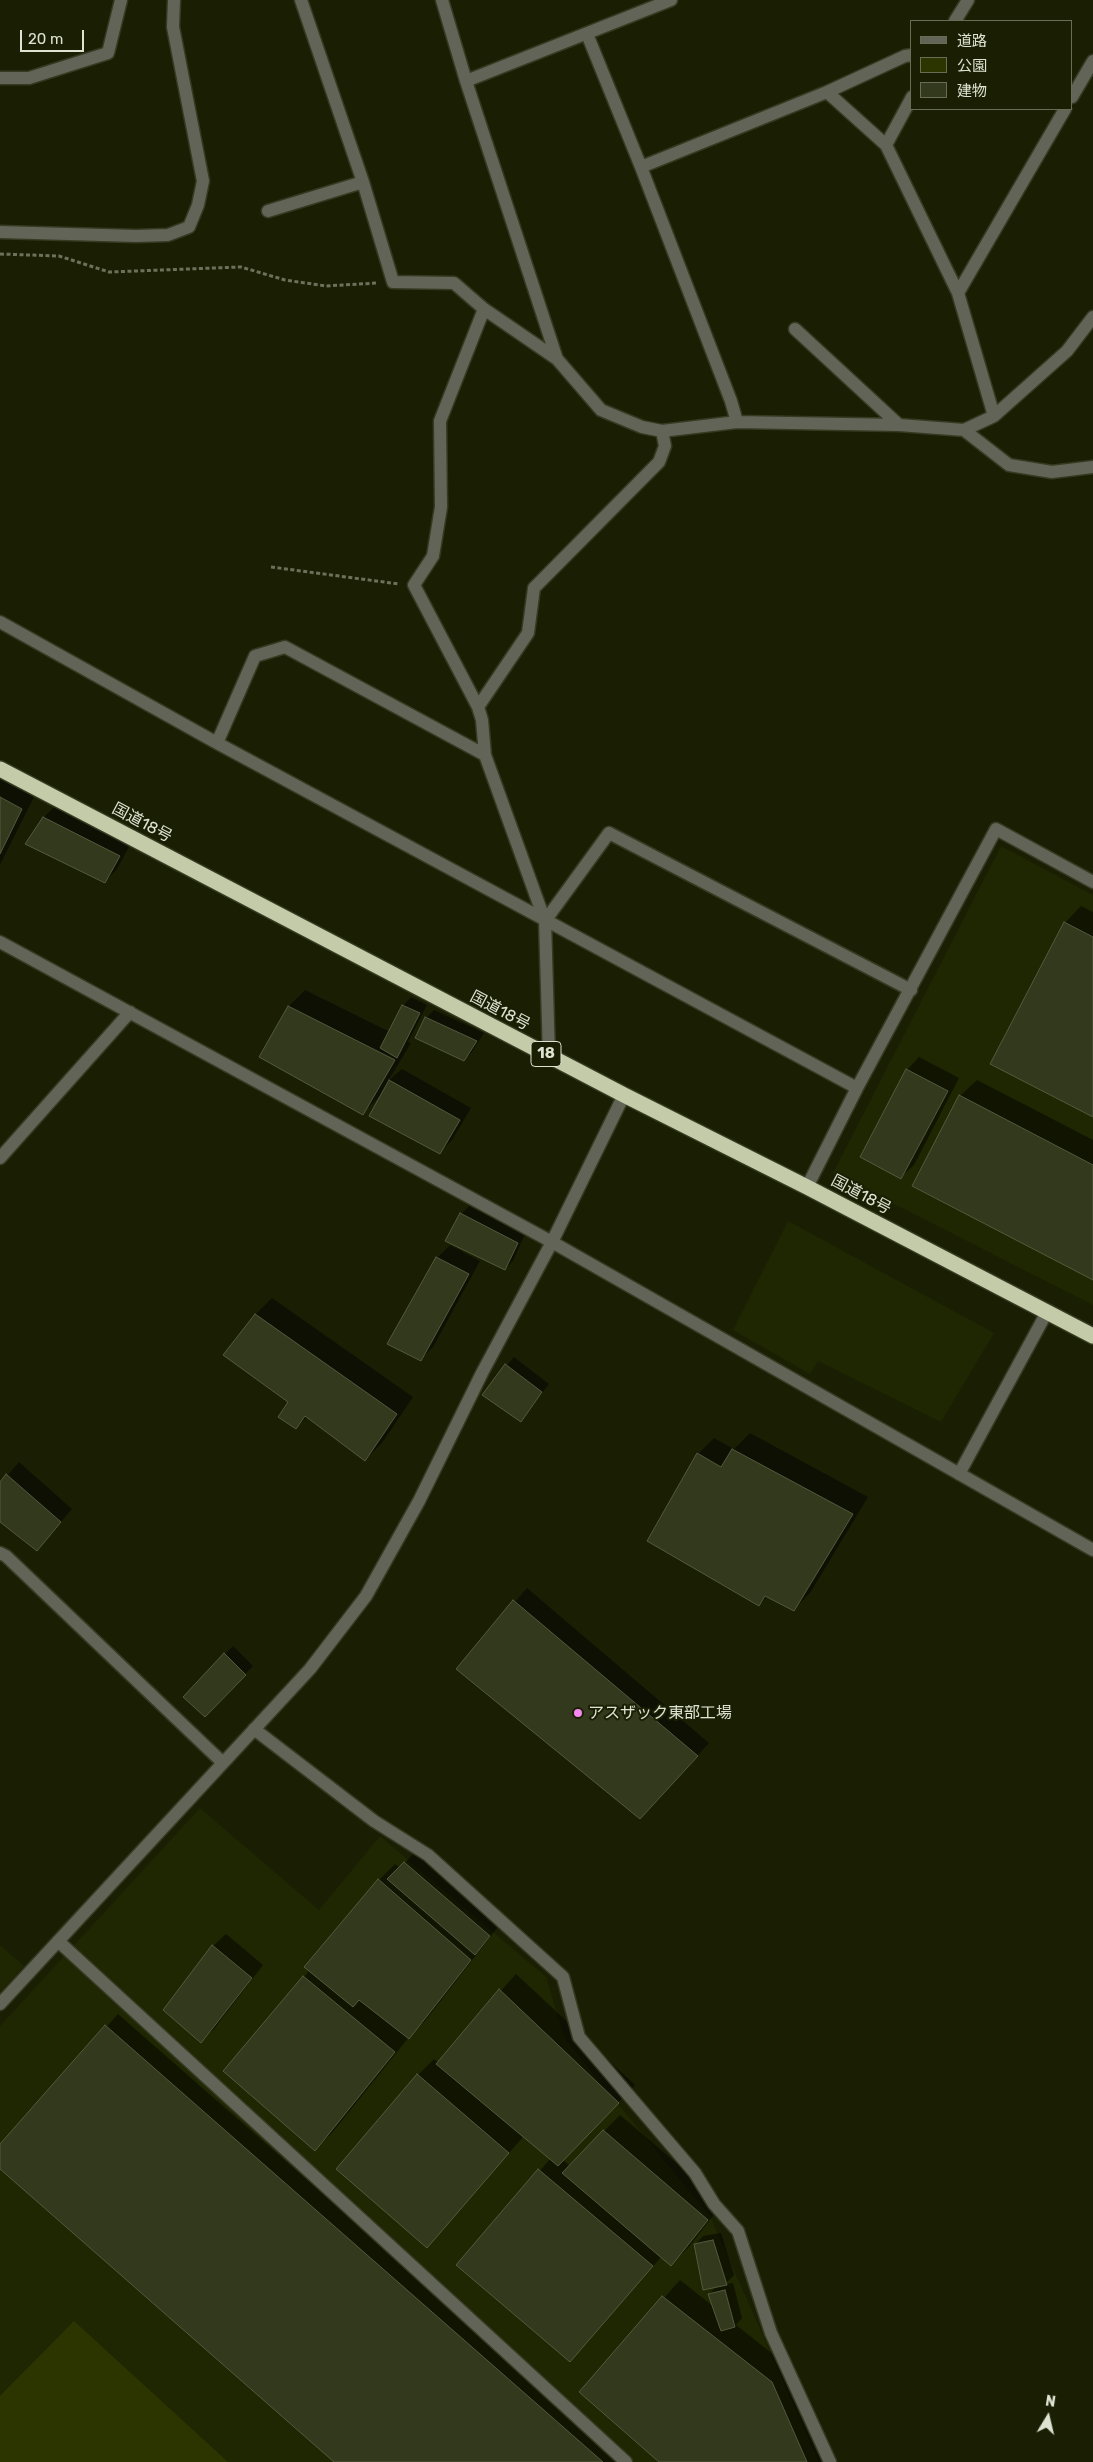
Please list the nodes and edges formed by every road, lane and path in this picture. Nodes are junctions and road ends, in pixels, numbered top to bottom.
1 (121, 0) edge
2 (174, 0) edge
3 (301, 0) edge
4 (442, 0) edge
5 (672, 0) edge
6 (968, 0) edge
7 (956, 20) edge
8 (587, 34) junction
9 (910, 55) edge
10 (1093, 61) edge
11 (0, 78) edge
12 (466, 81) junction
13 (827, 92) junction
14 (1073, 95) edge
15 (910, 102) edge
16 (1064, 110) edge
17 (886, 145) junction
18 (642, 167) junction
19 (363, 182) junction
20 (268, 211) dead end
21 (0, 232) edge
22 (0, 254) edge
23 (393, 282) junction
24 (958, 293) junction
25 (484, 309) junction
26 (1093, 317) edge
27 (795, 328) dead end
28 (557, 359) junction
29 (994, 416) junction
30 (737, 422) junction
31 (899, 425) junction
32 (964, 430) junction
33 (662, 431) junction
34 (1093, 466) edge
35 (272, 567) dead end
36 (414, 586) junction
37 (0, 622) edge
38 (478, 707) junction
39 (217, 743) junction
40 (485, 754) junction
41 (0, 769) edge
42 (1093, 882) edge
43 (546, 921) junction
44 (0, 942) edge
45 (910, 990) junction
46 (130, 1012) junction
47 (549, 1056) junction
48 (857, 1088) junction
49 (624, 1095) junction
50 (0, 1158) edge
51 (807, 1187) junction
52 (552, 1242) junction
53 (1047, 1312) junction
54 (1093, 1336) edge
55 (959, 1474) junction
56 (1093, 1550) edge
57 (0, 1553) edge
58 (254, 1729) junction
59 (222, 1762) junction
60 (58, 1941) junction
61 (0, 2004) edge
62 (626, 2462) edge
63 (830, 2462) edge

1 - 11 street
2 - 21 street
3 - 19 street
4 - 12 street
5 - 8 street
6 - 7 street
8 - 12 street
8 - 18 street
9 - 13 street
10 - 14 street
12 - 28 street
13 - 17 street
13 - 18 street
15 - 17 street
16 - 24 street
17 - 24 street
18 - 30 street
19 - 20 street
19 - 23 street
22 - 23 path
23 - 25 street
24 - 29 street
25 - 28 street
25 - 36 street
26 - 29 street
27 - 31 street
28 - 33 street
29 - 32 street
30 - 31 street
30 - 33 street
31 - 32 street
32 - 34 street
33 - 38 street
35 - 36 path
36 - 38 street
37 - 39 street
38 - 40 street
39 - 40 street
39 - 43 street
40 - 43 street
41 - 47 highway, 国道18号 / 18
42 - 45 street
43 - 45 street
43 - 47 street
43 - 48 street
44 - 46 street
45 - 48 street
46 - 50 street
46 - 52 street
47 - 49 highway, 国道18号 / 18
48 - 51 street
49 - 51 highway, 国道18号 / 18
49 - 52 street
51 - 53 highway, 国道18号 / 18
52 - 55 street
52 - 58 street
53 - 54 highway, 国道18号 / 18
53 - 55 street
55 - 56 street
57 - 59 street
58 - 59 street
58 - 63 street
59 - 60 street
60 - 61 street
60 - 62 street

